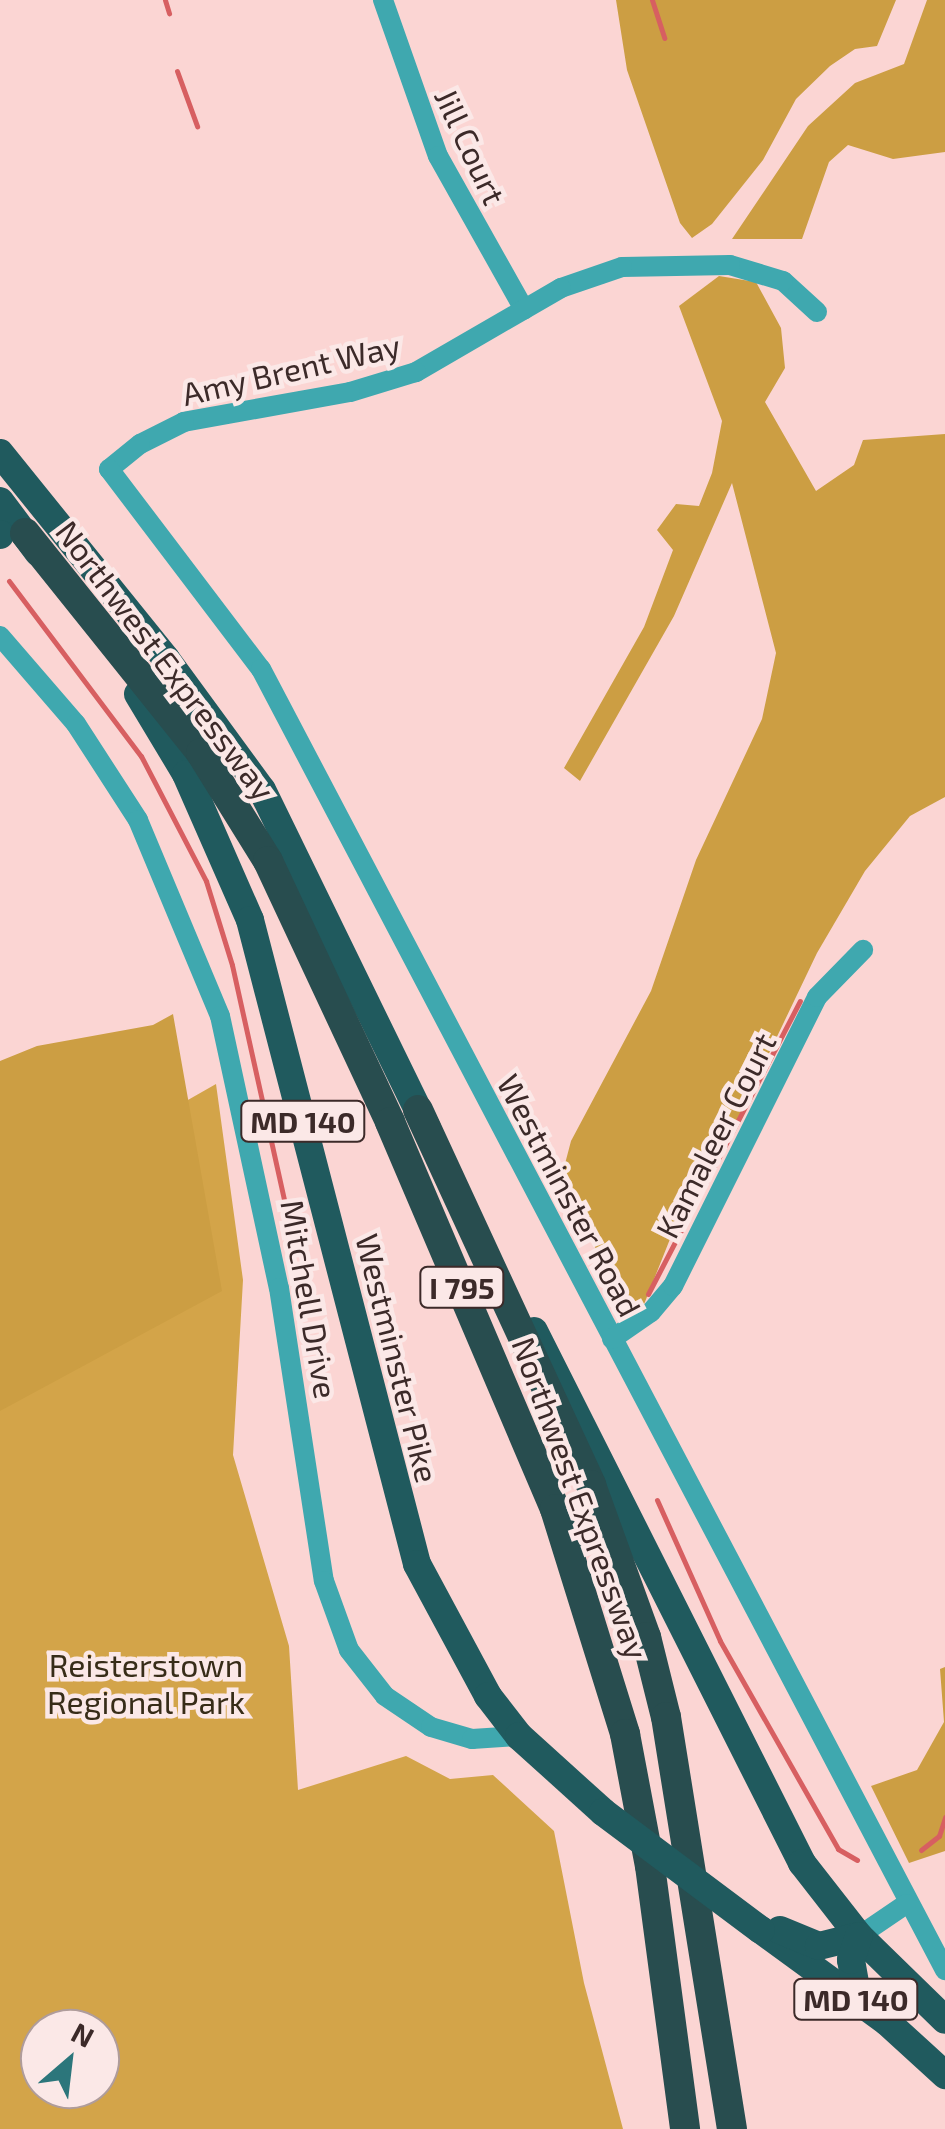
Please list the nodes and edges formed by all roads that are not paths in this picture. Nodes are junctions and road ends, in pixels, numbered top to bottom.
1 (383, 0) edge
2 (524, 308) junction
3 (817, 312) dead end
4 (0, 453) edge
5 (110, 469) joint
6 (0, 501) edge
7 (8, 534) edge
8 (0, 636) edge
9 (863, 950) dead end
10 (418, 1110) junction
11 (612, 1339) junction
12 (519, 1736) junction
13 (906, 1904) junction
14 (760, 1922) junction
15 (859, 1936) junction
16 (945, 1970) edge
17 (858, 2000) junction
18 (945, 2020) edge
19 (888, 2022) junction
20 (945, 2055) edge
21 (945, 2075) edge
22 (685, 2129) edge
23 (732, 2129) edge

1 - 2 street, Jill Court
2 - 3 street, Amy Brent Way
2 - 5 street, Amy Brent Way
4 - 10 highway, MD 140
5 - 11 street, Westminster Road
6 - 7 highway, Westminster Pike / MD 140
7 - 12 highway, Westminster Pike / MD 140
7 - 22 highway, Northwest Expressway / I 795
8 - 12 street, Mitchell Drive
9 - 11 street, Kamaleer Court
10 - 15 highway, MD 140
10 - 23 highway, Northwest Expressway / I 795
11 - 13 street, Westminster Road
12 - 14 highway, Westminster Pike / MD 140, bridge
13 - 15 street
13 - 16 street, Westminster Road
14 - 15 highway
14 - 17 highway, Westminster Pike / MD 140
15 - 17 highway
15 - 18 highway, MD 140
17 - 19 highway, Westminster Pike / MD 140
19 - 20 highway
19 - 21 highway, Westminster Pike / MD 140

